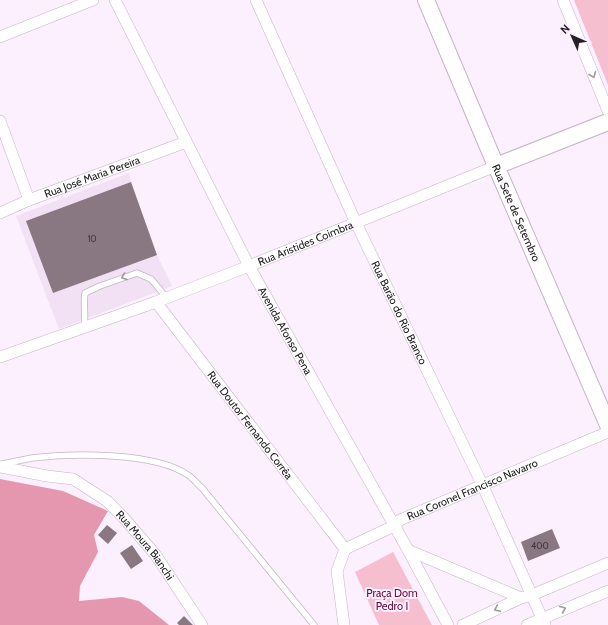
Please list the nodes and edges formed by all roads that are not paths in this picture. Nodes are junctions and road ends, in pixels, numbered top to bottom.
1 (93, 0) edge
2 (115, 0) edge
3 (256, 0) edge
4 (426, 0) edge
5 (563, 0) edge
6 (0, 37) edge
7 (608, 111) edge
8 (0, 121) edge
9 (608, 122) edge
10 (186, 142) junction
11 (496, 166) junction
12 (29, 200) junction
13 (0, 214) edge
14 (356, 222) junction
15 (249, 266) junction
16 (167, 298) junction
17 (156, 302) junction
18 (84, 327) junction
19 (0, 357) edge
20 (608, 424) edge
21 (608, 432) edge
22 (0, 466) edge
23 (482, 484) junction
24 (394, 526) junction
25 (345, 549) junction
26 (408, 550) junction
27 (608, 563) edge
28 (608, 591) edge
29 (527, 597) junction
30 (544, 622) edge
31 (202, 625) edge
32 (314, 625) edge
33 (344, 625) edge
34 (448, 625) edge
35 (463, 625) edge
36 (527, 625) edge

1 - 6 street
2 - 10 street, Avenida Afonso Pena
3 - 14 street, Rua Barão do Rio Branco
4 - 11 main road, Rua Sete de Setembro
5 -> 7 street
8 - 12 street
9 - 11 main road, Rua Aristides Coimbra
10 - 12 street, Rua José Maria Pereira
10 - 15 street, Avenida Afonso Pena
11 - 14 street, Rua Aristides Coimbra
11 - 20 main road, Rua Sete de Setembro
12 - 13 street, Rua José Maria Pereira
14 - 15 street, Rua Aristides Coimbra
14 - 23 street, Rua Barão do Rio Branco
15 - 16 street, Rua Aristides Coimbra
15 - 24 street, Avenida Afonso Pena
16 - 17 street, Rua Aristides Coimbra
16 -> 18 lane
17 - 18 street, Rua Aristides Coimbra
17 - 25 street, Rua Doutor Fernando Corrêa
18 - 19 street, Rua Aristides Coimbra
21 - 23 street, Rua Coronel Francisco Navarro
22 - 31 street, Rua Moura Bianchi
22 - 32 lane
23 - 24 street, Rua Coronel Francisco Navarro
23 - 29 street, Rua Barão do Rio Branco
24 - 25 street, Rua Coronel Francisco Navarro
24 - 26 street, Avenida Afonso Pena
25 - 33 street
26 - 29 street
26 - 34 street, Avenida Afonso Pena
27 - 29 street
30 -> 28 street
29 - 30 street, Rua Barão do Rio Branco
29 -> 35 street
30 - 36 street

